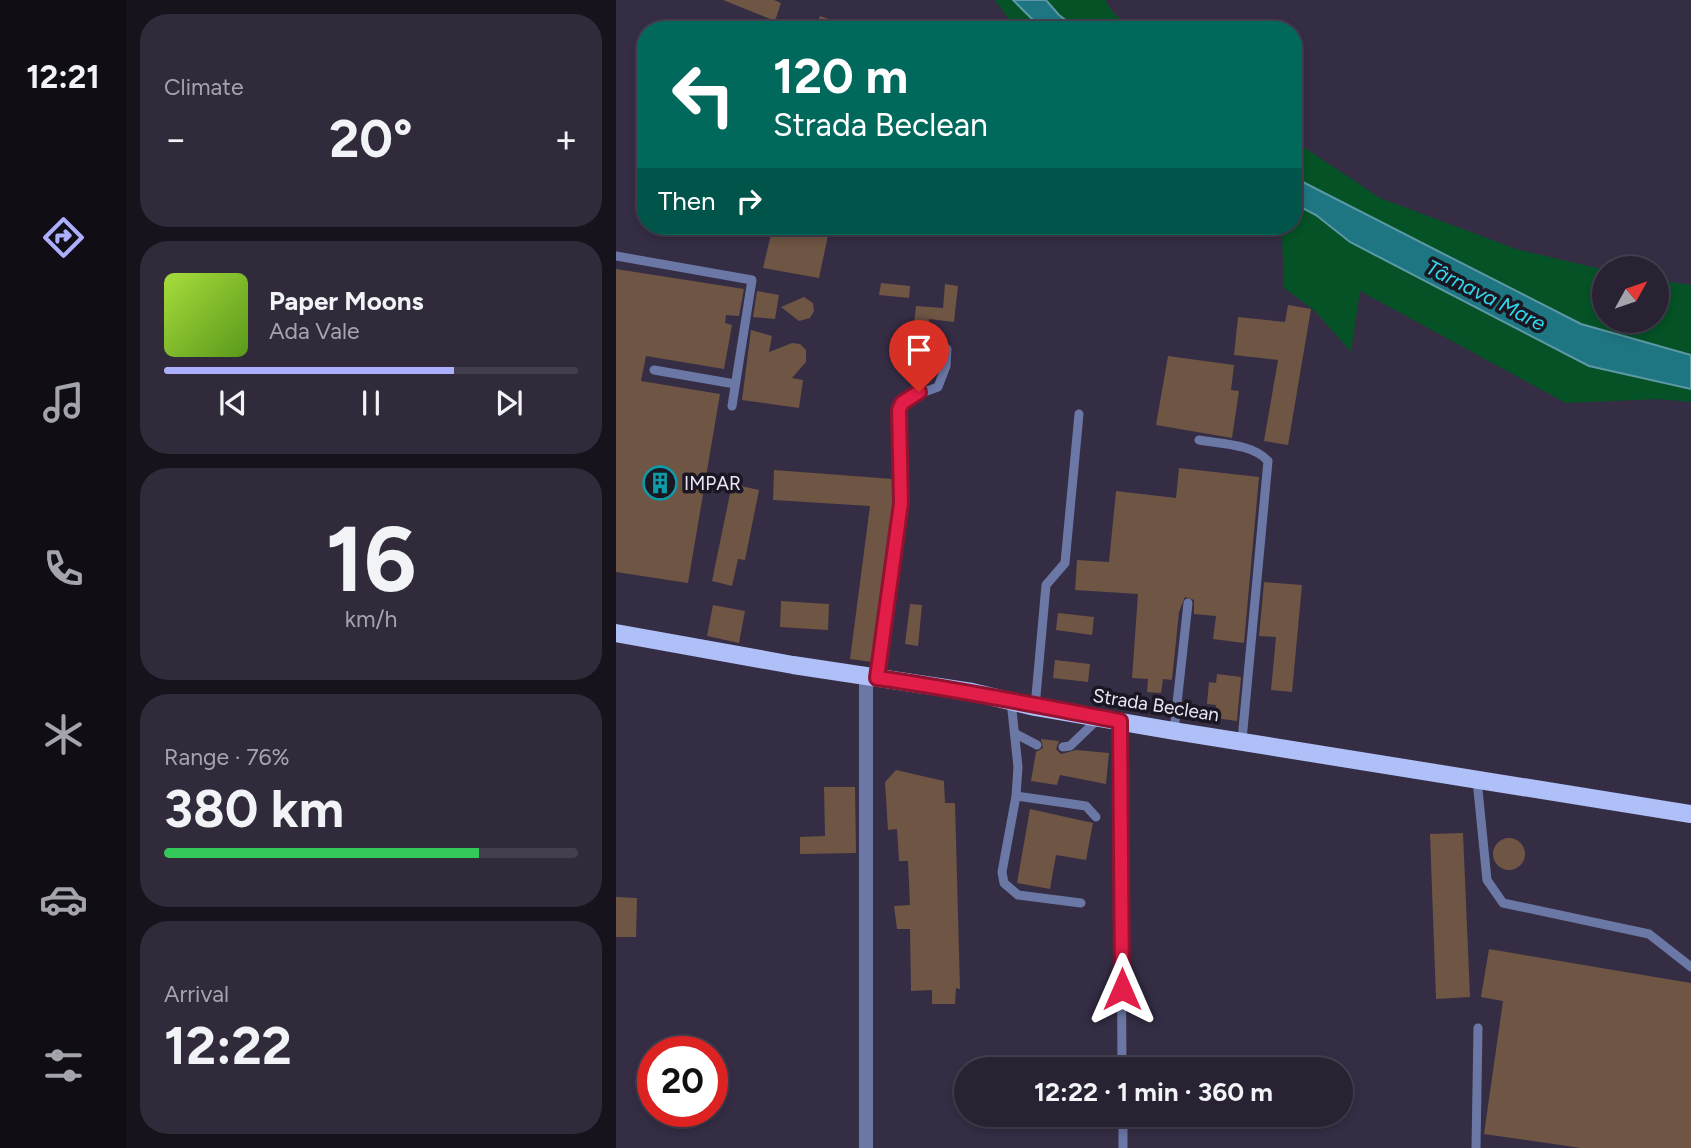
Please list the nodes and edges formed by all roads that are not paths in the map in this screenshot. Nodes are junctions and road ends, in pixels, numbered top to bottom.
1 (616, 256) edge
2 (947, 349) dead end
3 (654, 370) dead end
4 (735, 384) junction
5 (732, 405) dead end
6 (1079, 414) dead end
7 (1199, 440) dead end
8 (1188, 603) dead end
9 (616, 633) edge
10 (872, 677) junction
11 (1011, 701) junction
12 (1035, 707) junction
13 (1100, 717) junction
14 (1120, 721) junction
15 (1174, 731) junction
16 (1016, 734) junction
17 (1242, 740) junction
18 (1037, 745) dead end
19 (1063, 747) dead end
20 (1476, 778) junction
21 (1016, 796) junction
22 (1691, 814) edge
23 (1096, 817) dead end
24 (1081, 904) dead end
25 (1691, 967) edge
26 (1478, 1028) dead end
27 (1122, 1057) edge
28 (1123, 1127) edge
29 (866, 1148) edge
30 (1123, 1148) edge
31 (1476, 1148) edge

1 - 4 lane
2 - 10 lane
3 - 4 lane
4 - 5 lane
6 - 12 lane
7 - 17 lane
8 - 15 lane
9 - 10 main road, Strada Beclean
10 - 11 main road, Strada Beclean
10 - 29 street
11 - 12 main road, Strada Beclean
11 - 16 lane
12 - 13 main road, Strada Beclean
13 - 14 main road, Strada Beclean
13 - 19 lane
14 - 15 main road, Strada Beclean
14 - 27 lane
15 - 17 main road, Strada Beclean
16 - 18 lane
16 - 21 lane
17 - 20 main road, Strada Beclean
20 - 22 main road, Strada Beclean
20 - 25 lane
21 - 23 lane
21 - 24 lane
26 - 31 lane
28 - 30 lane

